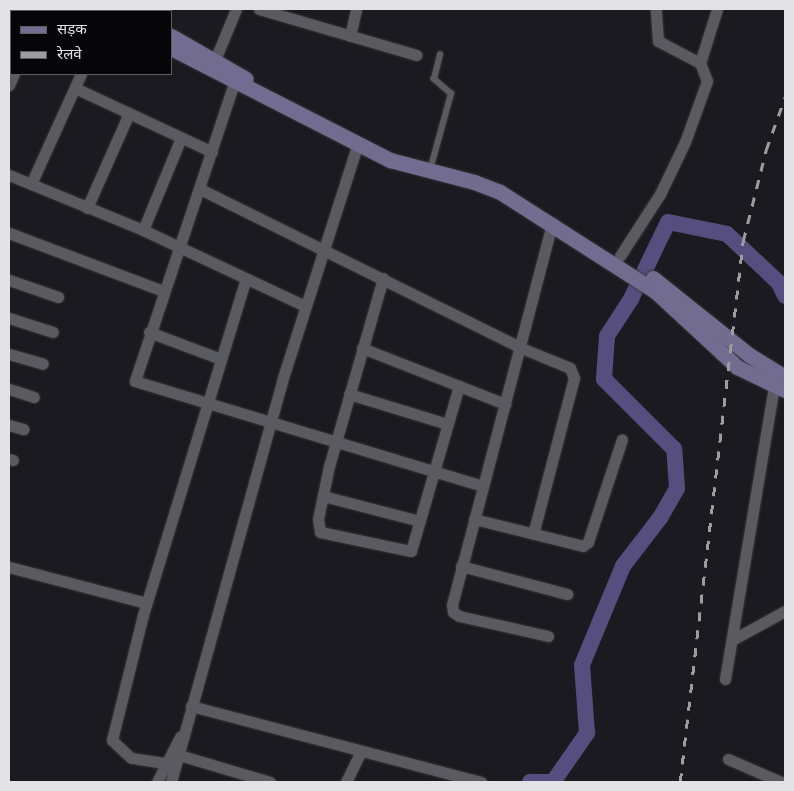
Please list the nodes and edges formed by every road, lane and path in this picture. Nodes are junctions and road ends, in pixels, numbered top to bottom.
1 (236, 9) edge
2 (259, 9) edge
3 (356, 9) edge
4 (656, 9) edge
5 (717, 9) edge
6 (350, 36) junction
7 (172, 37) edge
8 (172, 48) edge
9 (416, 55) dead end
10 (440, 55) dead end
11 (700, 63) junction
12 (213, 66) junction
13 (81, 75) edge
14 (234, 83) junction
15 (75, 88) junction
16 (129, 113) junction
17 (181, 138) junction
18 (357, 146) junction
19 (212, 152) junction
20 (432, 163) junction
21 (9, 175) edge
22 (31, 184) junction
23 (200, 188) junction
24 (87, 208) junction
25 (552, 223) junction
26 (143, 230) junction
27 (9, 233) edge
28 (182, 248) junction
29 (324, 249) junction
30 (624, 262) junction
31 (246, 278) junction
32 (383, 278) junction
33 (9, 280) edge
34 (163, 291) junction
35 (58, 296) dead end
36 (305, 306) junction
37 (9, 318) edge
38 (53, 332) dead end
39 (148, 332) junction
40 (519, 347) junction
41 (362, 348) junction
42 (9, 354) edge
43 (221, 358) junction
44 (43, 364) dead end
45 (782, 384) edge
46 (459, 386) junction
47 (9, 389) edge
48 (349, 394) junction
49 (34, 397) dead end
50 (208, 404) junction
51 (505, 404) junction
52 (270, 424) junction
53 (447, 424) junction
54 (9, 425) edge
55 (23, 429) dead end
56 (622, 439) dead end
57 (336, 442) junction
58 (434, 472) junction
59 (483, 486) junction
60 (323, 496) junction
61 (474, 519) junction
62 (420, 521) junction
63 (533, 534) junction
64 (461, 566) junction
65 (9, 567) edge
66 (567, 594) dead end
67 (146, 603) junction
68 (785, 611) edge
69 (548, 636) dead end
70 (732, 640) junction
71 (725, 679) dead end
72 (191, 706) junction
73 (186, 727) junction
74 (361, 751) junction
75 (179, 755) junction
76 (728, 759) dead end
77 (164, 763) junction
78 (767, 780) edge
79 (157, 782) edge
80 (171, 782) edge
81 (270, 782) edge
82 (346, 782) edge
83 (481, 782) edge
84 (781, 782) edge

1 - 12 street
2 - 6 street
3 - 6 street
4 - 11 street
5 - 11 street
6 - 9 street
7 - 12 street
8 - 12 street
10 - 20 lane
11 - 30 street
12 - 14 street
12 - 20 street
13 - 15 street
14 - 18 street
14 - 19 street
15 - 16 street
15 - 22 street
16 - 17 street
16 - 24 street
17 - 19 street
17 - 26 street
18 - 25 street
18 - 29 street
19 - 23 street
20 - 30 street
21 - 22 street
22 - 24 street
23 - 28 street
23 - 29 street
24 - 26 street
25 - 30 street
25 - 40 street
26 - 28 street
27 - 34 street
28 - 31 street
28 - 34 street
29 - 32 street
29 - 36 street
30 - 45 street
31 - 36 street
31 - 43 street
32 - 40 street
32 - 41 street
33 - 35 street
34 - 39 street
36 - 52 street
37 - 38 street
39 - 43 street
39 - 50 street
40 - 51 street
40 - 63 street
41 - 46 street
41 - 48 street
42 - 44 street
43 - 50 street
45 - 70 street
46 - 51 street
46 - 53 street
47 - 49 street
48 - 53 street
48 - 57 street
50 - 52 street
50 - 67 street
51 - 59 street
52 - 57 street
52 - 72 street
53 - 58 street
54 - 55 street
56 - 63 street
57 - 58 street
57 - 60 street
58 - 59 street
58 - 62 street
59 - 61 street
60 - 62 street
60 - 62 street
61 - 63 street
61 - 64 street
64 - 66 street
64 - 69 street
65 - 67 street
67 - 77 street
68 - 70 street
70 - 71 street
72 - 73 street
72 - 74 street
73 - 75 street
73 - 77 street
74 - 82 street
74 - 83 street
75 - 80 street
75 - 81 street
76 - 78 street
77 - 79 street
78 - 84 street

